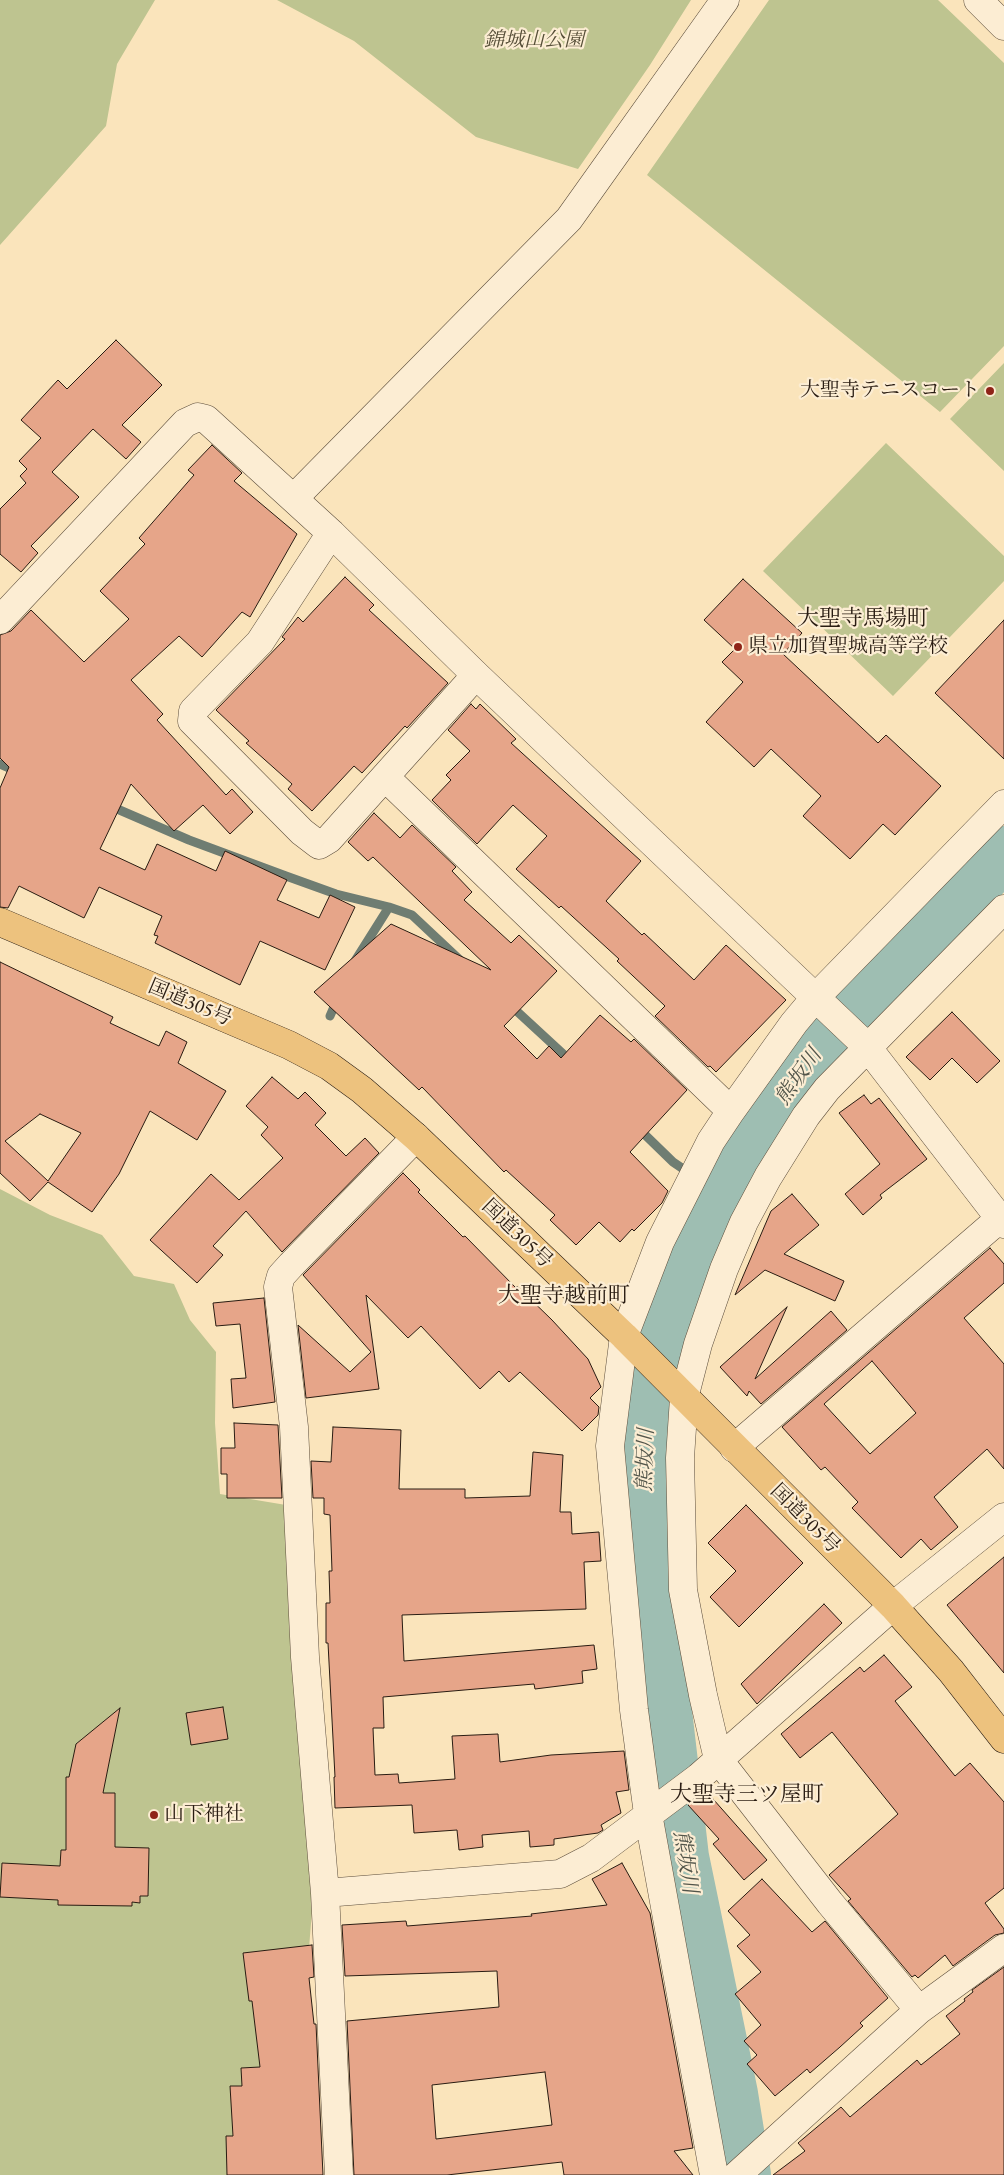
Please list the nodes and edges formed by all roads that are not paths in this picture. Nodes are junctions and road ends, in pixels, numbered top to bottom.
1 (725, 0) edge
2 (978, 0) edge
3 (1004, 26) edge
4 (294, 498) junction
5 (331, 533) junction
6 (0, 620) edge
7 (476, 675) junction
8 (385, 777) junction
9 (1004, 804) edge
10 (1004, 909) edge
11 (0, 922) edge
12 (818, 1000) junction
13 (862, 1043) junction
14 (731, 1111) junction
15 (416, 1138) junction
16 (1003, 1219) edge
17 (628, 1341) junction
18 (677, 1391) junction
19 (734, 1448) junction
20 (1004, 1518) edge
21 (893, 1606) junction
22 (1004, 1738) edge
23 (709, 1768) junction
24 (655, 1809) junction
25 (325, 1893) junction
26 (1004, 1948) edge
27 (918, 2010) junction
28 (767, 2163) edge
29 (339, 2175) edge
30 (714, 2175) edge
31 (737, 2175) edge

1 - 4 street
2 - 3 street
4 - 5 street
4 - 6 street
5 - 7 street
5 - 8 street
7 - 8 street
7 - 12 street
8 - 14 street
9 - 12 street
10 - 13 street
11 - 15 highway, 国道305号
12 - 13 street
12 - 14 street
13 - 16 street
13 - 18 street
14 - 17 street
15 - 17 highway, 国道305号
15 - 25 street
16 - 19 street
17 - 18 highway, 国道305号
17 - 24 street
18 - 19 highway, 国道305号
18 - 23 street
19 - 21 highway, 国道305号
20 - 21 street
21 - 22 highway, 国道305号
21 - 23 street
23 - 24 street
23 - 27 street
24 - 25 street
24 - 30 street
25 - 29 street
26 - 27 street
27 - 28 street
28 - 31 street

